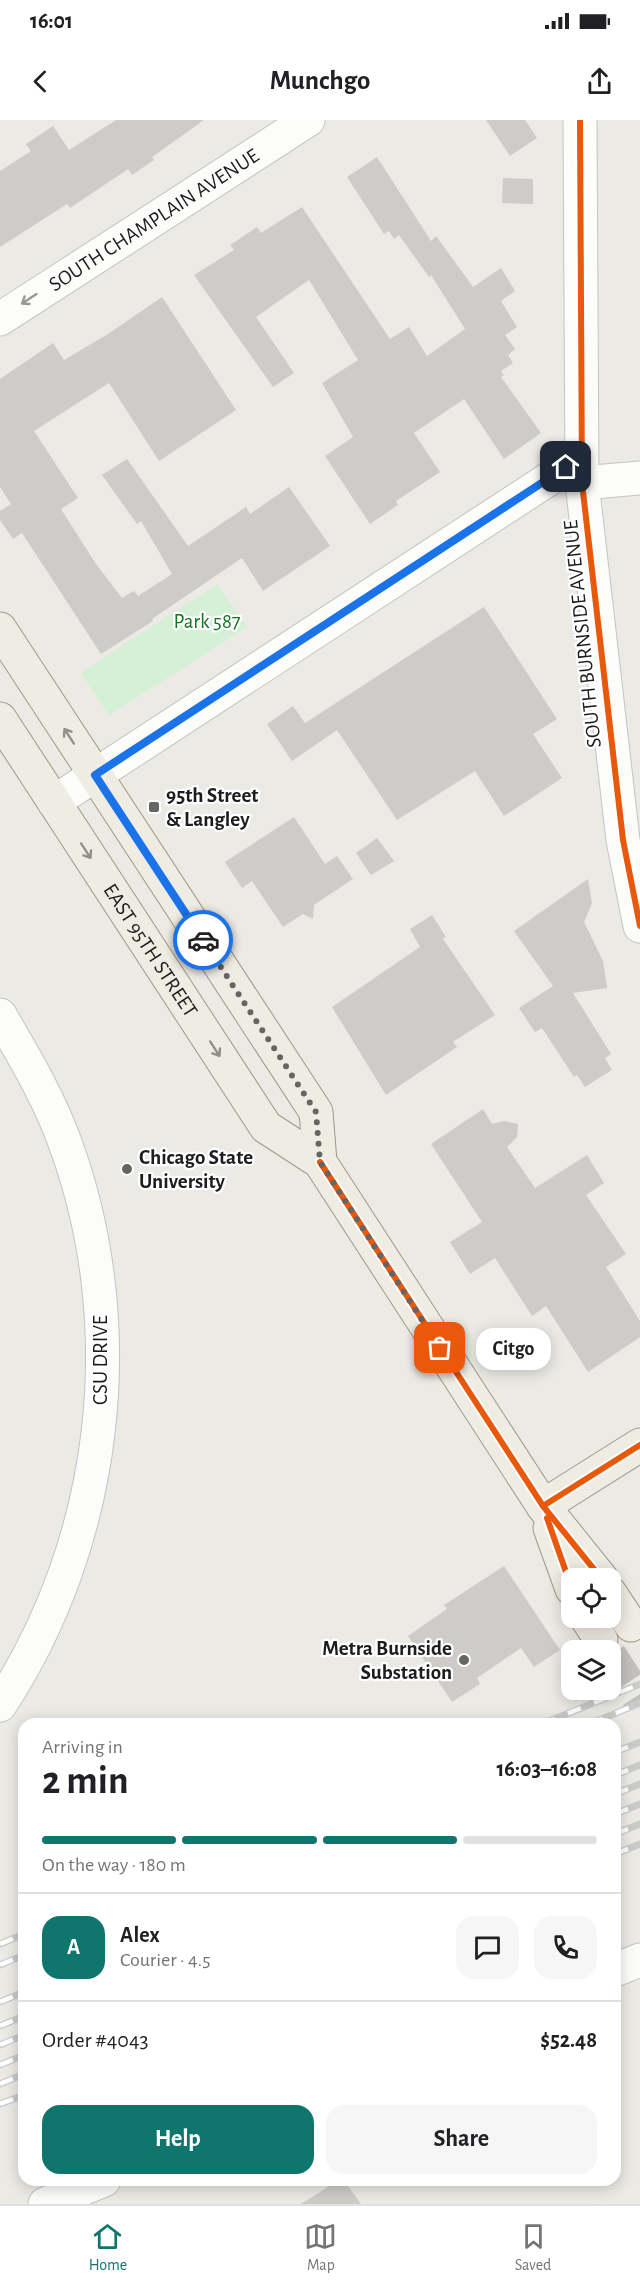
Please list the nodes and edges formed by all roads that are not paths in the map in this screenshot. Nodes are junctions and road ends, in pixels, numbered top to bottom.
1 (308, 120) edge
2 (580, 120) edge
3 (0, 319) edge
4 (581, 470) junction
5 (640, 478) edge
6 (0, 629) edge
7 (0, 719) edge
8 (95, 775) junction
9 (54, 802) junction
10 (640, 926) edge
11 (0, 1015) edge
12 (320, 1162) junction
13 (640, 1445) edge
14 (543, 1506) junction
15 (565, 1568) edge
16 (593, 1568) edge
17 (621, 1610) edge
18 (631, 1625) dead end
19 (0, 1705) edge
20 (640, 1960) edge
21 (621, 1968) edge
22 (89, 2186) edge
23 (45, 2204) edge

1 -> 3 street, SOUTH CHAMPLAIN AVENUE
2 - 4 street, SOUTH BURNSIDE AVENUE
4 - 5 street
4 - 8 street
4 - 10 street, SOUTH BURNSIDE AVENUE
8 -> 6 main road, EAST 95TH STREET
7 - 9 main road, EAST 95TH STREET
8 - 9 street
8 - 12 main road, EAST 95TH STREET
9 -> 12 main road, EAST 95TH STREET
11 - 19 street, CSU DRIVE
12 - 14 main road, EAST 95TH STREET
13 - 14 main road
14 - 15 main road, EAST 95TH STREET
14 - 16 main road, EAST 95TH STREET
17 - 18 main road
20 - 21 street
22 - 23 street

